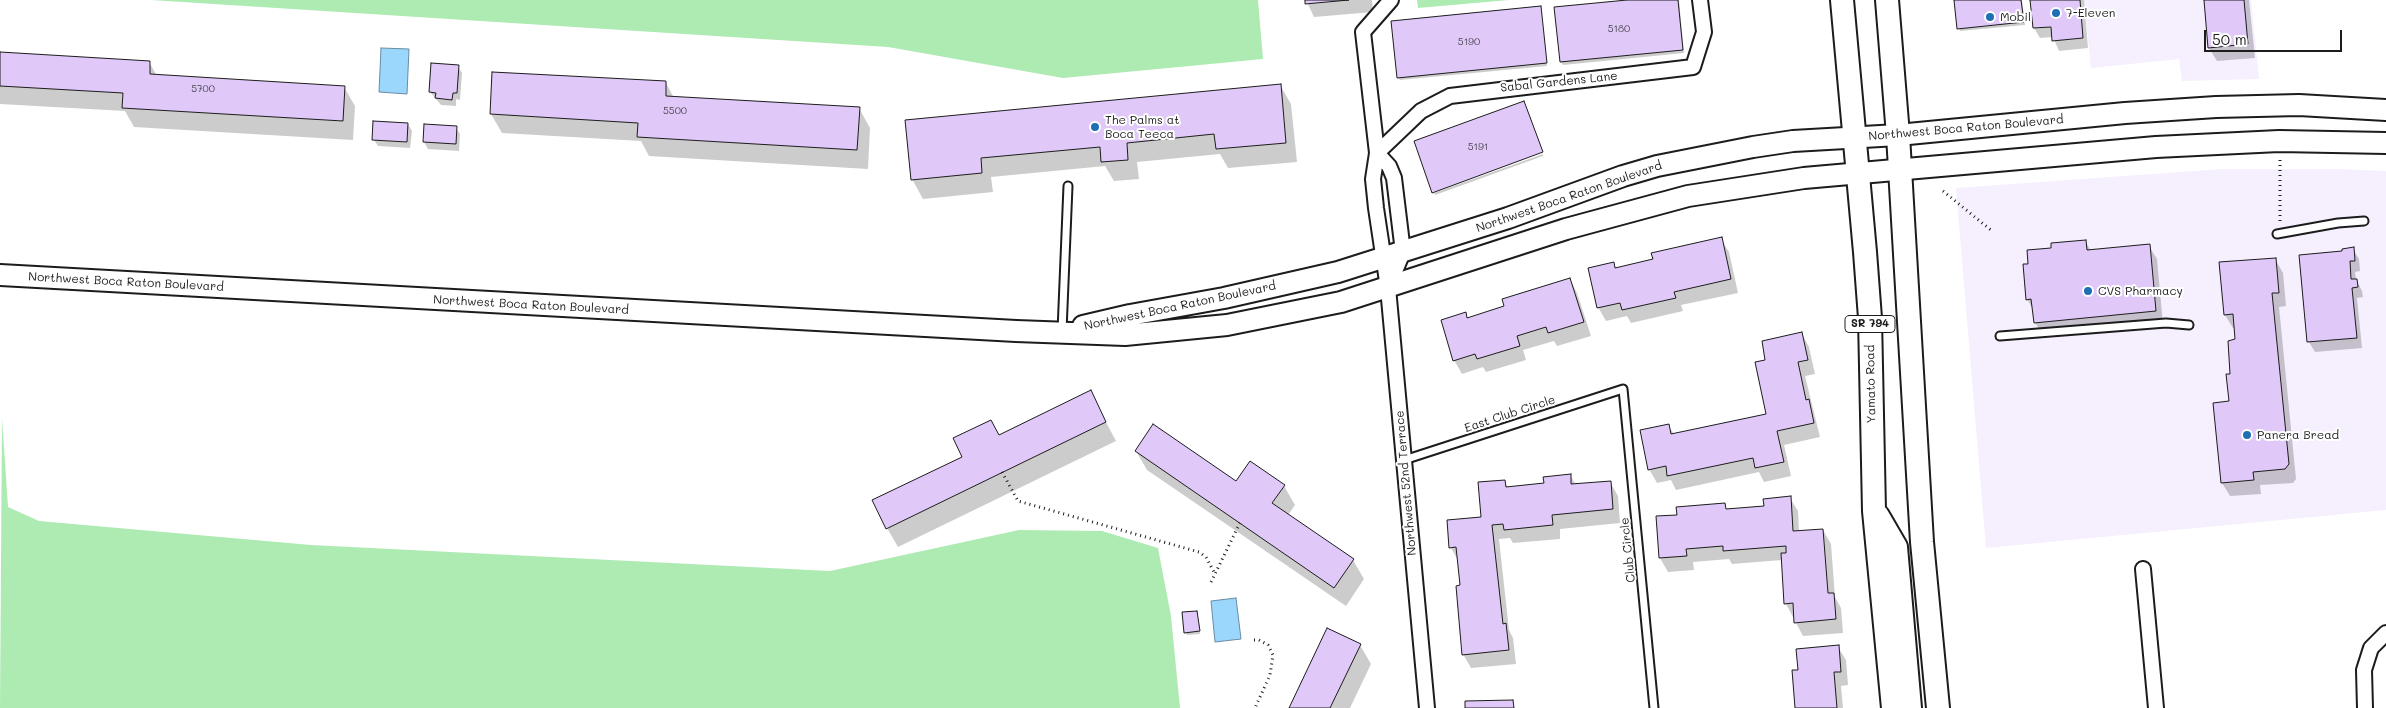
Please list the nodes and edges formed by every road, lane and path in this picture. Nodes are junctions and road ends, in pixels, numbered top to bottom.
1 (1391, 0) edge
2 (1700, 0) edge
3 (1842, 0) edge
4 (1887, 0) edge
5 (2386, 110) edge
6 (1898, 135) junction
7 (1855, 137) junction
8 (2279, 141) junction
9 (2386, 143) edge
10 (1377, 153) junction
11 (1900, 170) junction
12 (1858, 173) junction
13 (1068, 186) dead end
14 (1943, 191) dead end
15 (2364, 221) dead end
16 (1992, 231) dead end
17 (2277, 234) joint
18 (1403, 252) junction
19 (1382, 258) junction
20 (0, 276) edge
21 (1388, 288) junction
22 (2189, 326) dead end
23 (1062, 331) junction
24 (2000, 336) dead end
25 (1623, 389) joint
26 (1404, 460) junction
27 (1002, 472) dead end
28 (1874, 511) junction
29 (1240, 523) dead end
30 (2143, 569) dead end
31 (1215, 574) junction
32 (1211, 582) dead end
33 (2386, 633) edge
34 (1254, 640) dead end
35 (1255, 708) edge
36 (1427, 708) edge
37 (1654, 708) edge
38 (1893, 708) edge
39 (1910, 708) edge
40 (1938, 708) edge
41 (2156, 708) edge
42 (2365, 708) edge

1 - 10 street
2 - 10 street, Sabal Gardens Lane
3 - 7 main road, Yamato Road / SR 794
4 - 6 main road, SR 794
5 - 6 street, Northwest Boca Raton Boulevard
6 - 7 street, Northwest Boca Raton Boulevard
6 - 11 main road, SR 794
7 - 12 main road, Yamato Road / SR 794
7 - 18 street, Northwest Boca Raton Boulevard
8 - 9 street, Northwest Boca Raton Boulevard
8 - 11 street, Northwest Boca Raton Boulevard
8 - 17 path
10 - 18 street
10 - 19 street
11 - 12 street, Northwest Boca Raton Boulevard
11 - 40 main road, SR 794
12 - 21 street, Northwest Boca Raton Boulevard
12 - 28 main road, Yamato Road / SR 794
13 - 23 lane
14 - 16 path
15 - 17 lane
18 - 19 street, Northwest Boca Raton Boulevard
18 - 21 street
19 - 21 street, Northwest 52nd Terrace
19 - 23 street, Northwest Boca Raton Boulevard
20 - 23 street, Northwest Boca Raton Boulevard
21 - 23 street, Northwest Boca Raton Boulevard
21 - 26 street, Northwest 52nd Terrace
22 - 24 lane
25 - 26 lane, East Club Circle
25 - 37 lane, Club Circle
26 - 36 street, Northwest 52nd Terrace
27 - 31 path
28 - 38 main road, Yamato Road / SR 794
28 - 39 main road
29 - 31 path
30 - 41 street
31 - 32 path
33 - 42 street
34 - 35 path

